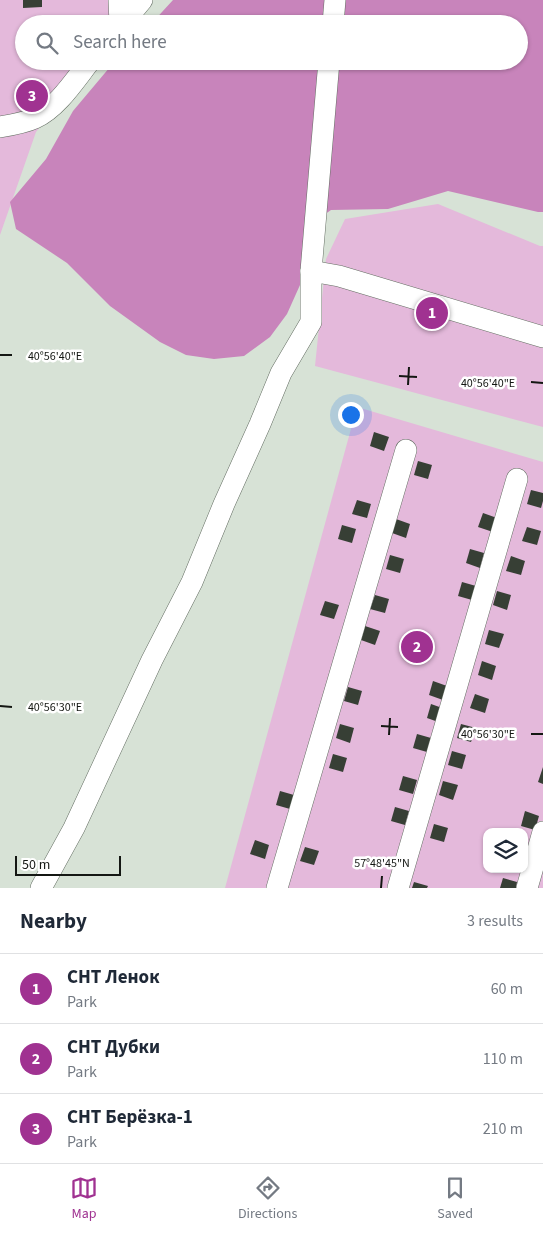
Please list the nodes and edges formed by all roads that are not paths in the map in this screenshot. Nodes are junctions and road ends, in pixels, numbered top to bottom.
1 (119, 0) edge
2 (142, 0) edge
3 (335, 0) edge
4 (120, 15) edge
5 (129, 15) edge
6 (333, 15) edge
7 (83, 70) edge
8 (328, 70) edge
9 (0, 127) edge
10 (311, 270) junction
11 (543, 338) edge
12 (406, 450) dead end
13 (517, 479) dead end
14 (543, 832) edge
15 (41, 888) edge
16 (276, 888) edge
17 (398, 888) edge
18 (527, 888) edge

1 - 4 street
2 - 5 street
3 - 6 street
7 - 9 street
8 - 10 street
10 - 11 street
10 - 15 street
12 - 16 street
13 - 17 street
14 - 18 street

